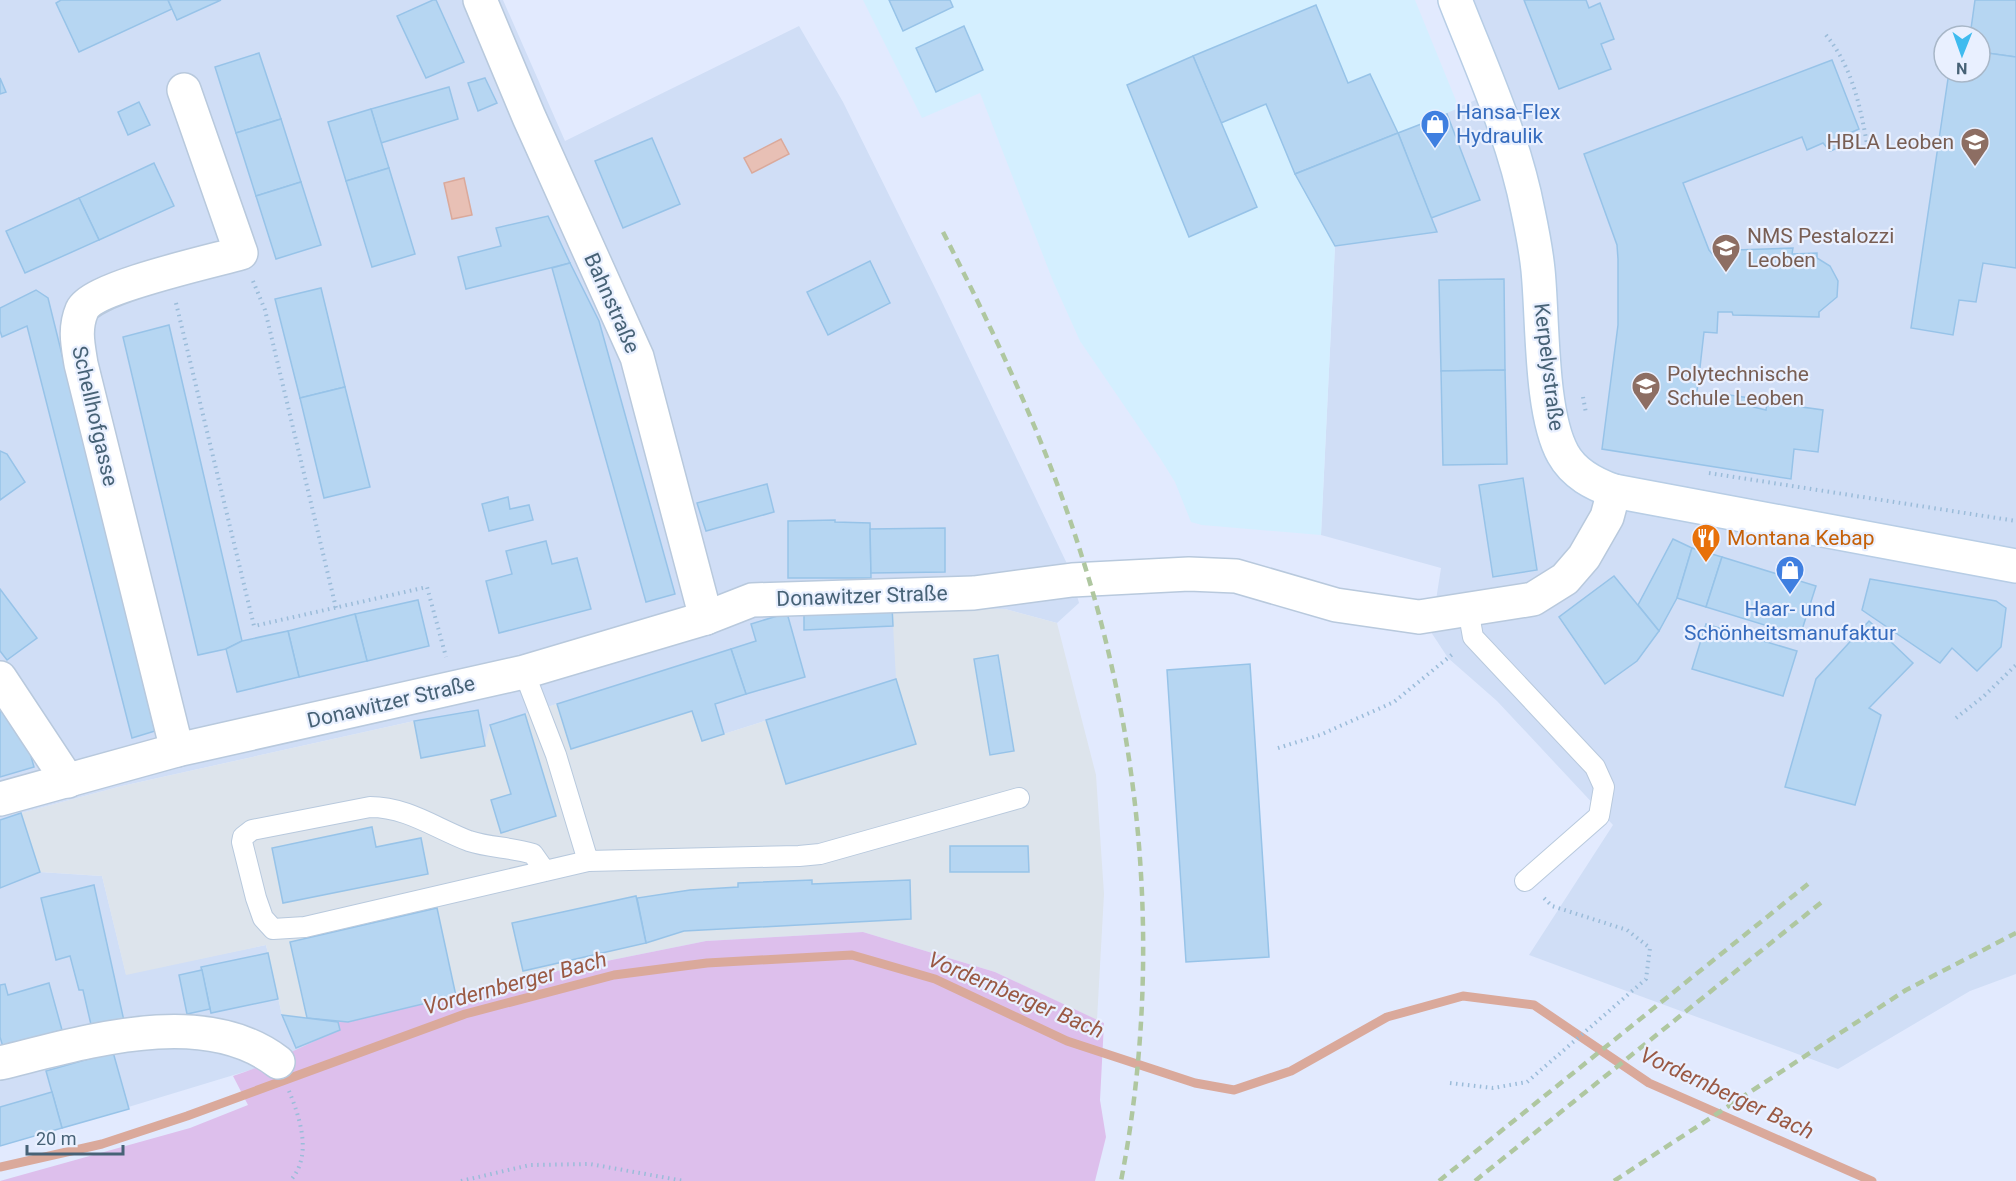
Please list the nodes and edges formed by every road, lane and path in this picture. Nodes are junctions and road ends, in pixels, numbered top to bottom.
1 (480, 0) edge
2 (1455, 0) edge
3 (1826, 35) dead end
4 (184, 90) dead end
5 (1868, 150) dead end
6 (241, 253) junction
7 (168, 273) junction
8 (1582, 389) dead end
9 (1587, 421) dead end
10 (1698, 471) dead end
11 (1614, 491) junction
12 (2016, 521) edge
13 (2016, 566) edge
14 (336, 608) junction
15 (1468, 609) junction
16 (706, 618) junction
17 (1448, 658) dead end
18 (2016, 665) edge
19 (524, 672) junction
20 (0, 678) edge
21 (454, 689) junction
22 (1956, 718) dead end
23 (1278, 748) dead end
24 (177, 750) junction
25 (68, 781) junction
26 (1019, 798) dead end
27 (0, 799) edge
28 (588, 861) junction
29 (544, 871) junction
30 (1525, 881) joint
31 (278, 1062) dead end
32 (0, 1064) edge
33 (1450, 1083) dead end
34 (299, 1114) dead end
35 (290, 1181) edge
36 (461, 1181) edge
37 (684, 1181) edge

1 - 16 street, Bahnstraße
2 - 11 street, Kerpelystraße
3 - 5 path
4 - 6 street
6 - 7 street, Schellhofgasse
6 - 14 path
7 - 14 path
7 - 24 street, Schellhofgasse
8 - 9 path
10 - 12 path
11 - 13 street, Kerpelystraße
11 - 15 street, Donawitzer Straße
14 - 21 path
15 - 16 street, Donawitzer Straße
15 - 30 lane
16 - 19 street, Donawitzer Straße
17 - 23 path
18 - 22 path
19 - 21 street, Donawitzer Straße
19 - 28 lane
20 - 25 street
21 - 24 street, Donawitzer Straße
24 - 25 street, Donawitzer Straße
25 - 27 street, Donawitzer Straße
26 - 28 lane
28 - 29 lane
29 - 29 lane
30 - 33 path
31 - 32 street
34 - 35 path
36 - 37 path

